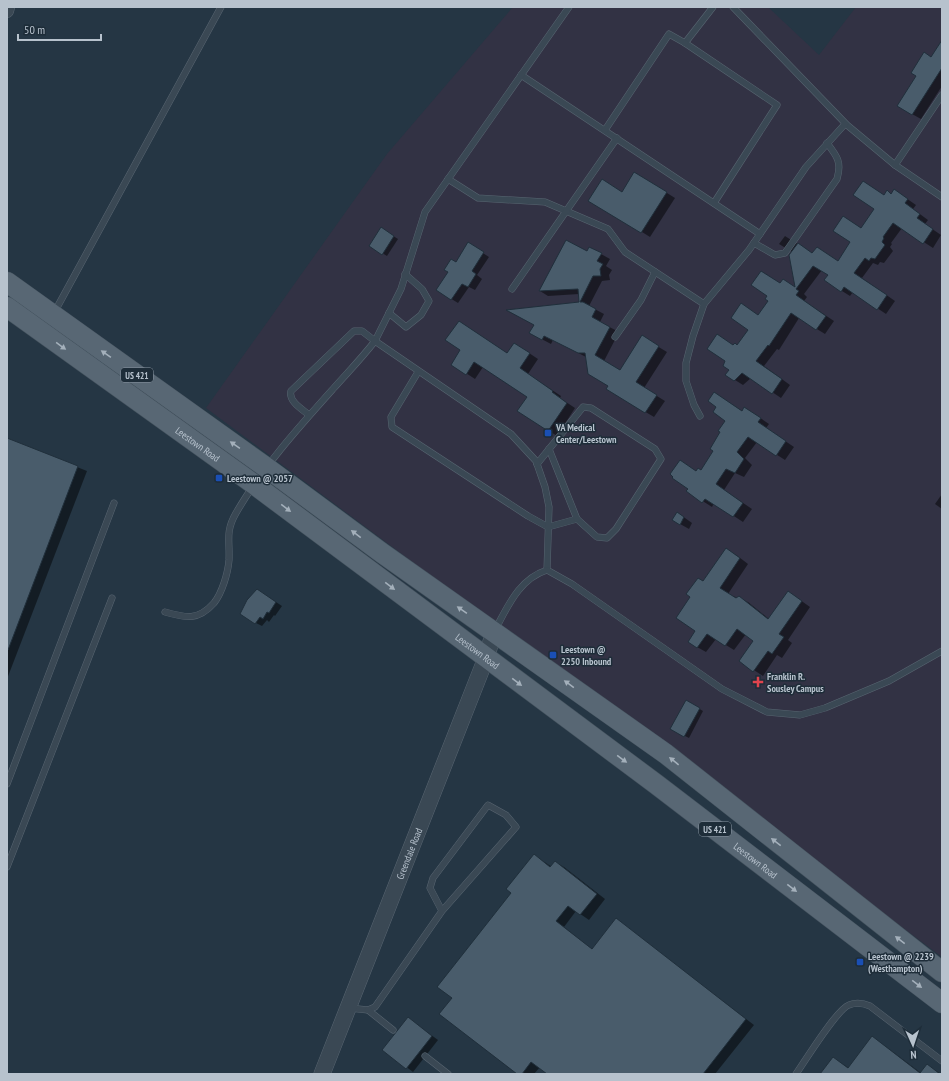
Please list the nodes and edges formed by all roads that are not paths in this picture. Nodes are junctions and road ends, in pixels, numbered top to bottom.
1 (8, 7) edge
2 (221, 7) edge
3 (569, 7) edge
4 (713, 7) edge
5 (733, 7) edge
6 (7, 11) edge
7 (685, 43) junction
8 (522, 74) junction
9 (942, 95) edge
10 (845, 124) junction
11 (605, 130) junction
12 (617, 138) junction
13 (827, 143) junction
14 (895, 165) junction
15 (448, 179) junction
16 (942, 197) edge
17 (714, 203) junction
18 (566, 211) junction
19 (760, 234) junction
20 (754, 243) junction
21 (655, 272) junction
22 (405, 274) junction
23 (7, 282) edge
24 (512, 288) dead end
25 (704, 304) junction
26 (7, 307) edge
27 (389, 314) junction
28 (48, 324) junction
29 (615, 337) dead end
30 (375, 341) junction
31 (418, 372) junction
32 (309, 415) junction
33 (700, 416) dead end
34 (549, 449) junction
35 (537, 464) junction
36 (267, 468) junction
37 (255, 485) junction
38 (114, 503) dead end
39 (577, 519) junction
40 (548, 527) junction
41 (547, 570) junction
42 (112, 598) dead end
43 (165, 612) dead end
44 (494, 632) junction
45 (942, 651) edge
46 (486, 658) junction
47 (7, 784) edge
48 (7, 867) edge
49 (442, 911) junction
50 (942, 972) edge
51 (942, 1003) edge
52 (348, 1008) junction
53 (368, 1010) junction
54 (392, 1030) dead end
55 (426, 1056) dead end
56 (942, 1061) edge
57 (322, 1074) edge
58 (448, 1074) edge
59 (796, 1074) edge

1 - 6 street
2 - 28 lane
3 - 8 lane
4 - 7 lane
5 - 10 lane
7 - 11 lane
7 - 17 lane
8 - 11 lane
8 - 15 lane
9 - 14 lane
10 - 13 lane
10 - 14 lane
11 - 12 lane
12 - 17 lane
12 - 18 lane
13 - 19 lane
13 - 20 lane
14 - 16 lane
15 - 18 lane
15 - 22 lane
17 - 19 lane
18 - 21 lane
18 - 24 lane
19 - 20 lane
20 - 25 lane
21 - 25 lane
21 - 29 lane
22 - 27 lane
22 - 27 lane
23 - 28 main road, Leestown Road / US 421
25 - 33 lane
26 - 28 main road, Leestown Road / US 421
27 - 30 lane
36 -> 28 main road, Leestown Road / US 421
28 -> 37 main road, Leestown Road / US 421
30 - 31 lane
30 - 32 lane
30 - 32 lane
31 - 35 lane
31 - 40 lane
32 - 36 lane
34 - 35 lane
34 - 39 lane
34 - 39 lane
35 - 40 lane
36 - 37 lane
44 -> 36 main road, Leestown Road
37 - 43 lane
37 -> 46 main road, Leestown Road
38 - 47 lane
39 - 40 lane
40 - 41 lane
41 - 44 lane
41 - 45 lane
42 - 48 lane
44 - 46 street, Greendale Road
50 -> 44 main road, Leestown Road / US 421
46 -> 51 main road, Leestown Road / US 421
46 - 52 street, Greendale Road
49 - 49 lane
49 - 53 lane
52 - 53 lane
52 - 57 street, Greendale Road
53 - 54 lane
55 - 58 lane
56 - 59 lane

